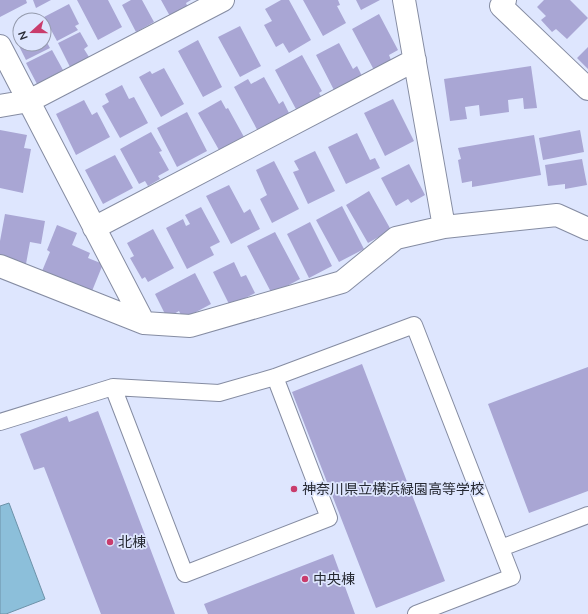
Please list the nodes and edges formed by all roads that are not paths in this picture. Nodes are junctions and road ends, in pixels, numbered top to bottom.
1 (223, 0) edge
2 (404, 0) edge
3 (505, 0) edge
4 (0, 46) edge
5 (415, 60) junction
6 (588, 89) edge
7 (28, 101) junction
8 (0, 106) edge
9 (444, 227) junction
10 (94, 228) junction
11 (588, 229) edge
12 (0, 266) edge
13 (144, 323) junction
14 (276, 377) junction
15 (113, 388) junction
16 (0, 422) edge
17 (588, 515) edge
18 (501, 548) junction
19 (416, 614) edge

1 - 7 street
2 - 5 street
3 - 6 street
4 - 7 street
5 - 9 street
5 - 10 street
7 - 8 street
7 - 10 street
9 - 11 street
9 - 13 street
10 - 13 street
12 - 13 street
14 - 15 lane
14 - 15 lane
14 - 18 lane
15 - 16 lane
17 - 18 lane
18 - 19 lane

